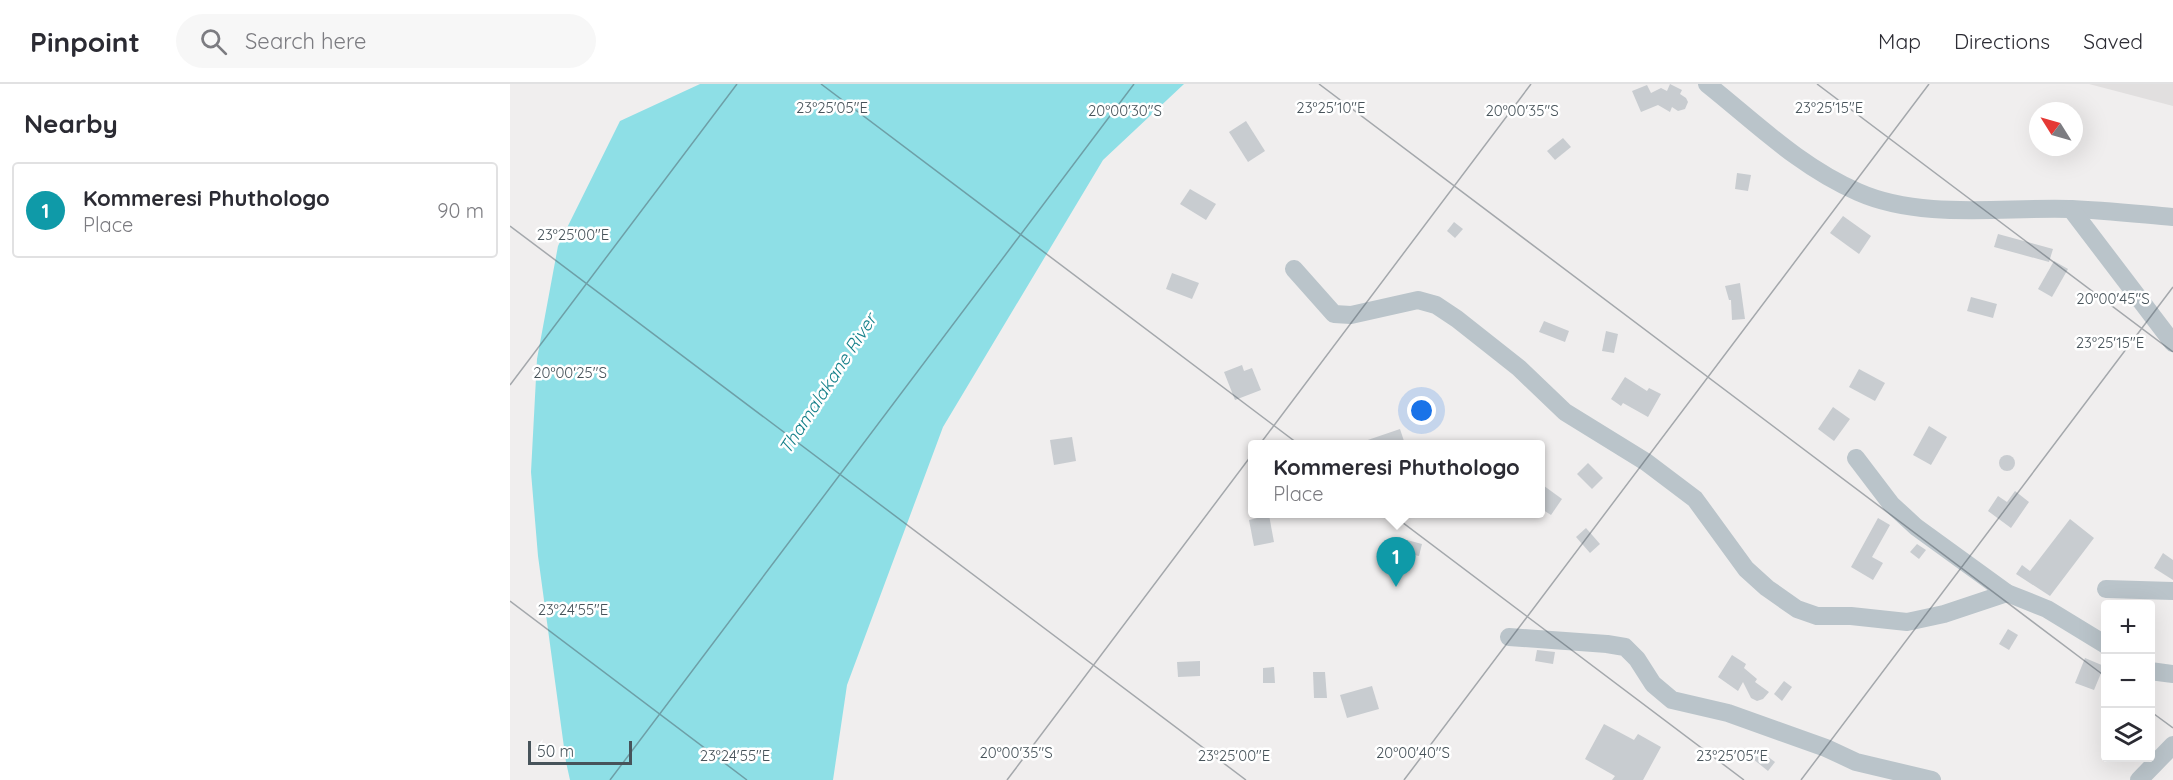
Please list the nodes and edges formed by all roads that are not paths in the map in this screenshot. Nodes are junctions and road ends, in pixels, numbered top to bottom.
1 (1707, 84) edge
2 (2071, 209) junction
3 (2173, 217) edge
4 (1294, 269) dead end
5 (2173, 343) edge
6 (1856, 458) dead end
7 (2106, 589) dead end
8 (2173, 591) edge
9 (2007, 593) junction
10 (1509, 637) dead end
11 (2101, 642) edge
12 (2155, 672) edge
13 (2173, 674) edge
14 (2173, 745) edge
15 (1932, 780) edge
16 (2139, 780) edge

1 - 2 street
2 - 3 street
2 - 5 street
4 - 9 street
6 - 9 street
7 - 8 street
9 - 11 street
10 - 15 street
12 - 13 street
14 - 16 street

